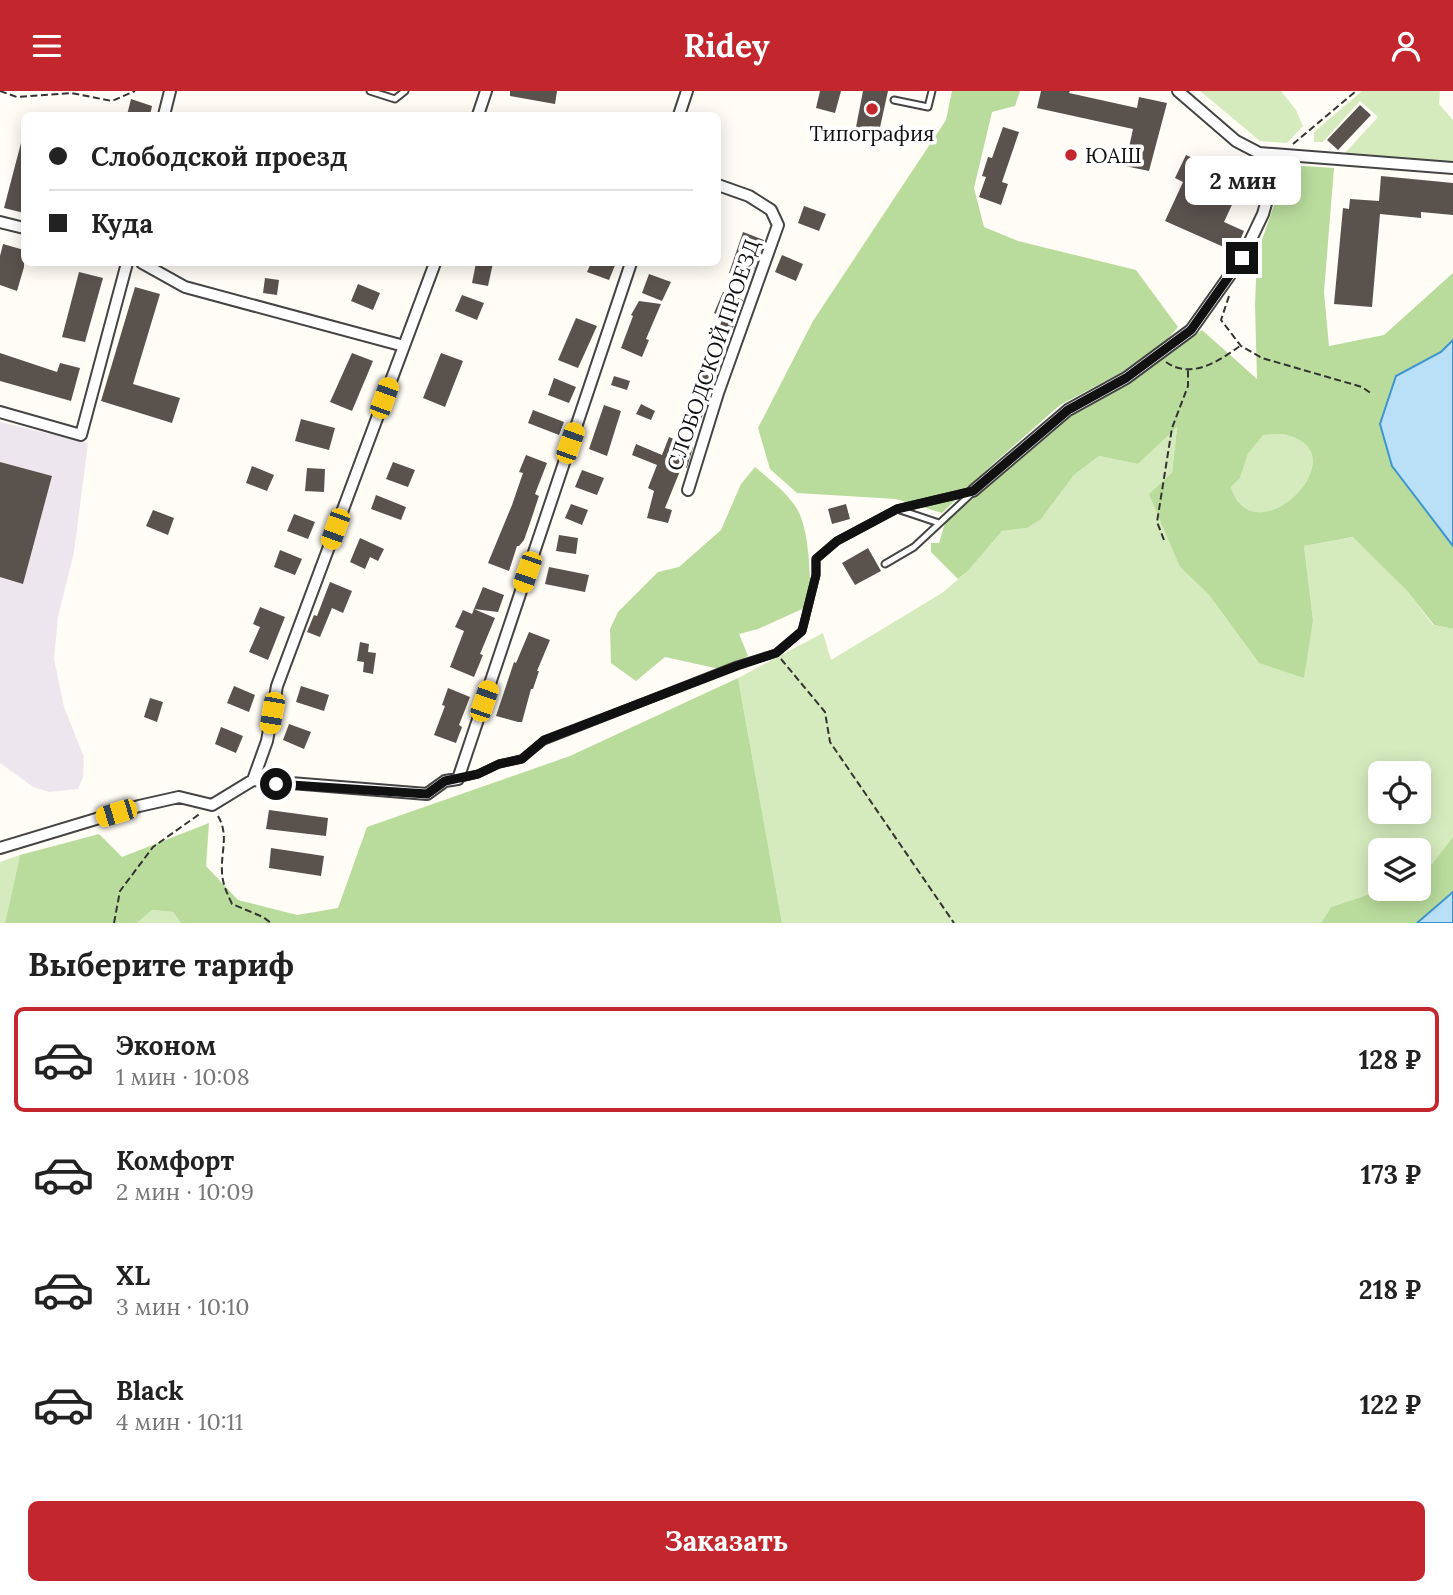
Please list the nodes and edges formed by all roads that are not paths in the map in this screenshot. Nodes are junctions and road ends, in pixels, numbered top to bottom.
1 (170, 91) edge
2 (370, 91) edge
3 (405, 91) edge
4 (486, 91) edge
5 (687, 91) edge
6 (932, 91) edge
7 (1178, 91) edge
8 (894, 100) dead end
9 (165, 112) edge
10 (479, 112) edge
11 (680, 112) edge
12 (1280, 155) junction
13 (1453, 169) edge
14 (721, 186) edge
15 (0, 222) edge
16 (21, 227) edge
17 (126, 266) edge
18 (147, 266) edge
19 (434, 266) edge
20 (630, 266) edge
21 (404, 345) junction
22 (0, 412) edge
23 (688, 490) dead end
24 (973, 491) junction
25 (897, 509) junction
26 (939, 523) junction
27 (885, 564) dead end
28 (458, 779) junction
29 (253, 780) junction
30 (0, 848) edge

1 - 9 street
2 - 3 lane
4 - 10 street
5 - 11 street
6 - 8 lane
7 - 12 street
12 - 13 street
12 - 24 street
14 - 23 street, СЛОБОДСКОЙ ПРОЕЗД
15 - 16 street
17 - 22 street
18 - 21 street
19 - 21 street
20 - 28 street
21 - 29 street
24 - 25 lane
24 - 26 lane
25 - 26 lane
25 - 28 lane
26 - 27 lane
28 - 29 street
29 - 30 street

